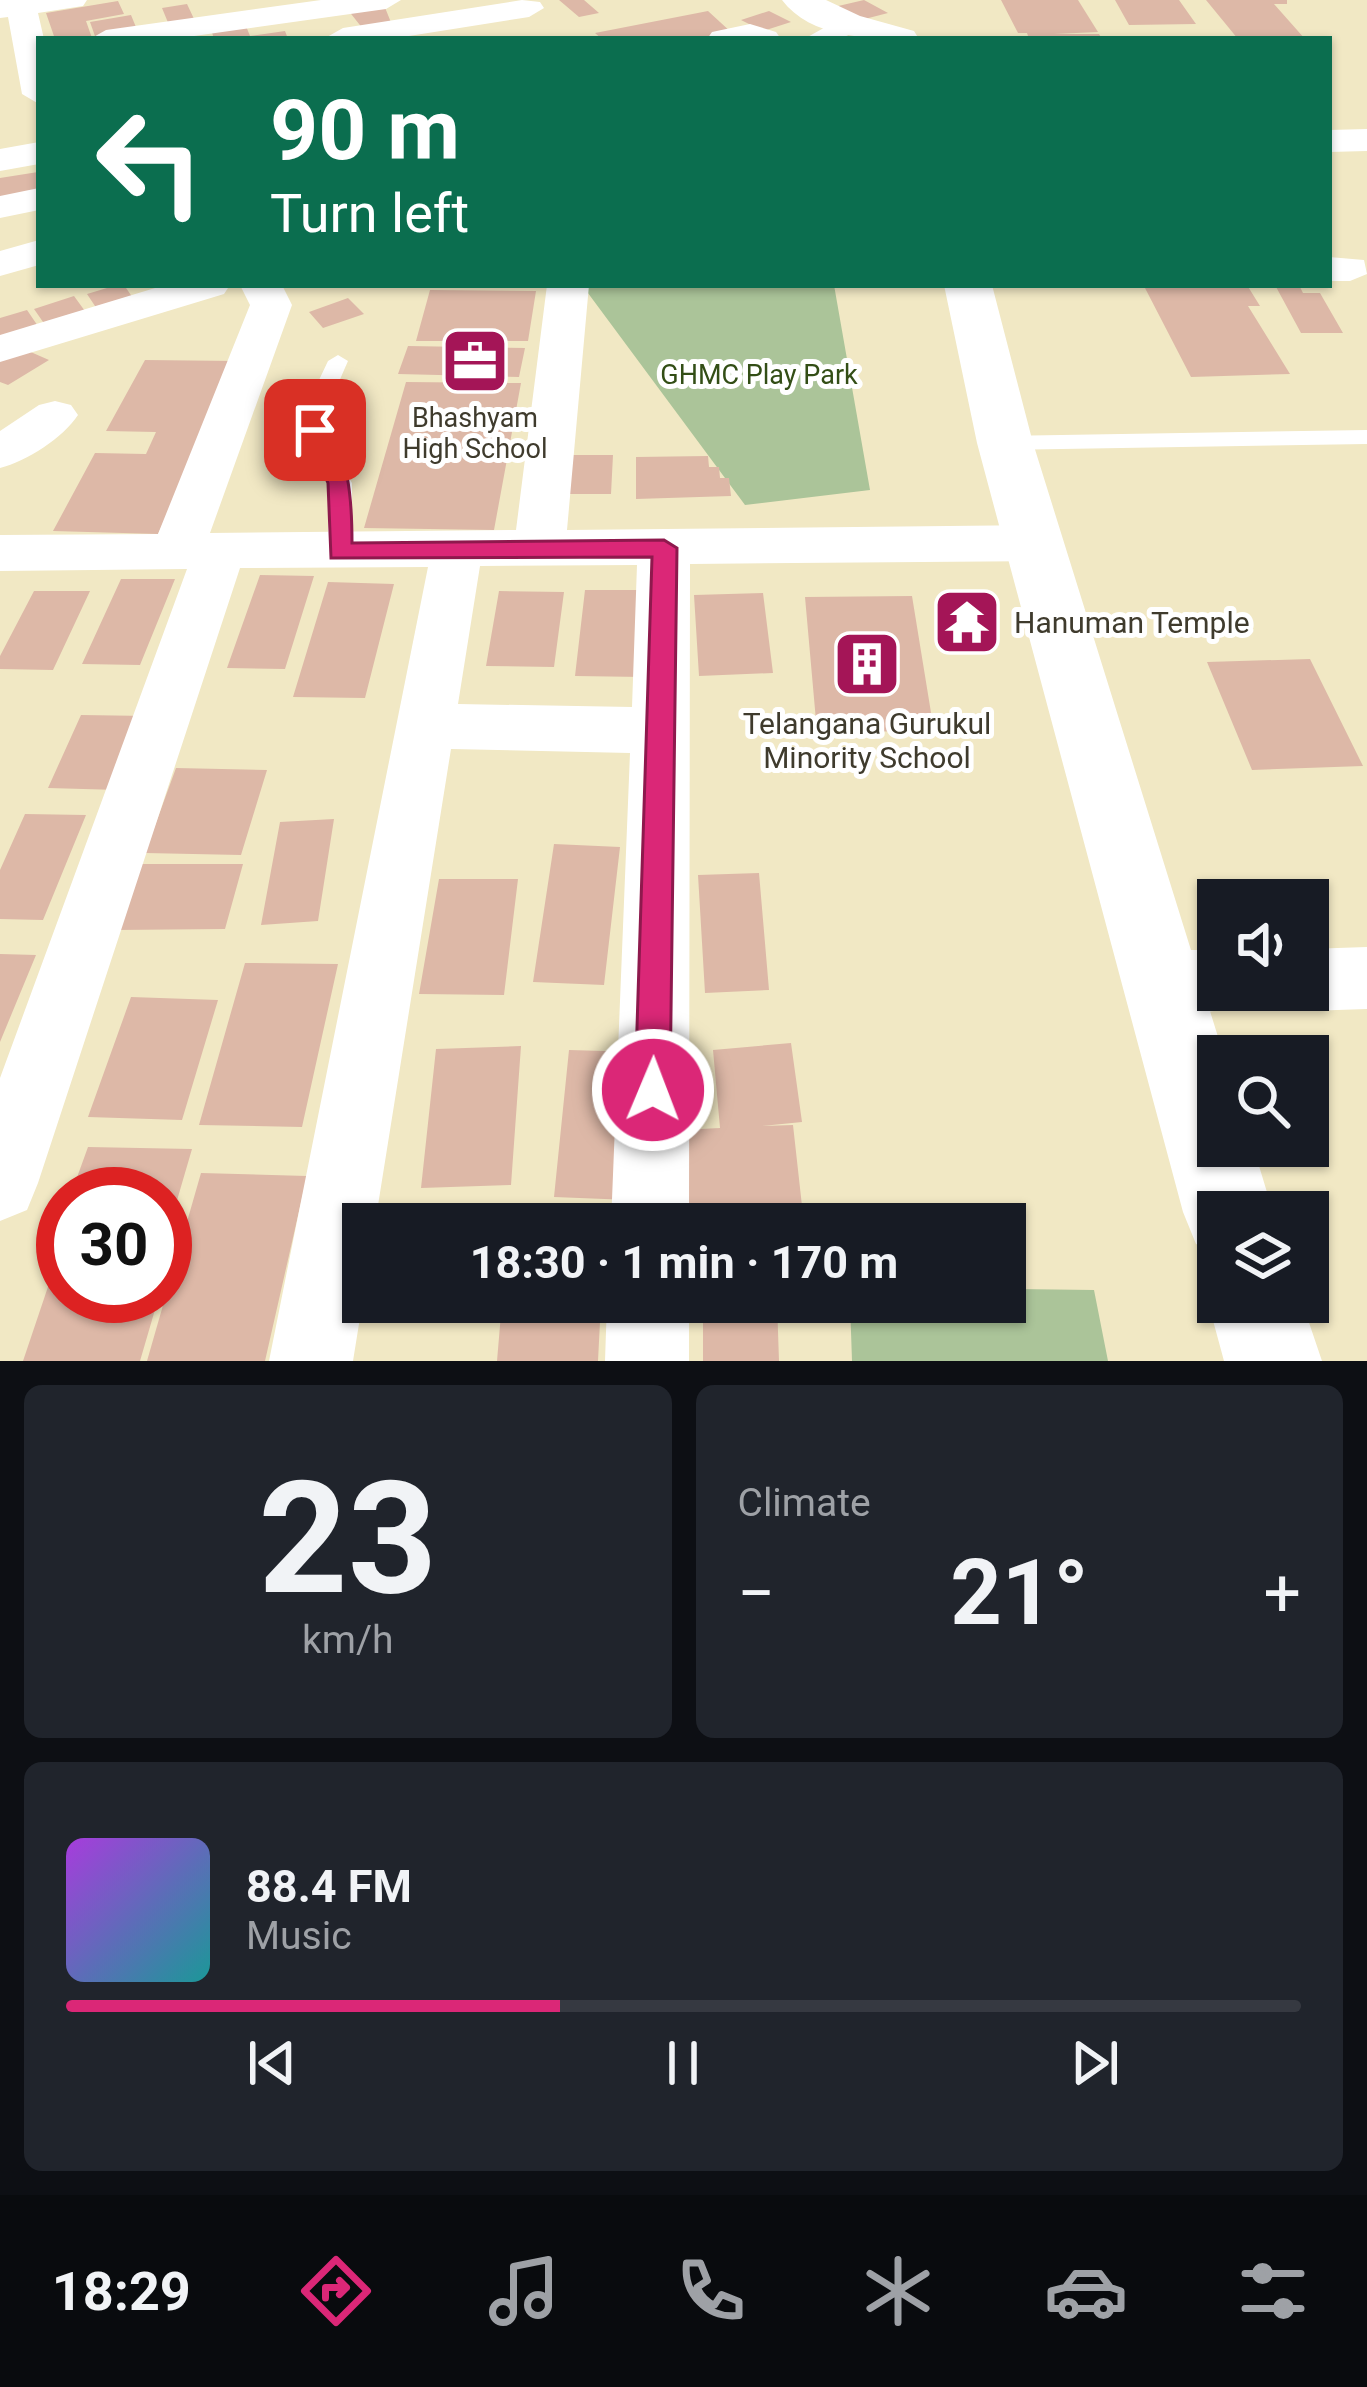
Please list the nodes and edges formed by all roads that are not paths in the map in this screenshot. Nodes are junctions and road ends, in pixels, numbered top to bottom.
1 (72, 0) edge
2 (386, 0) edge
3 (800, 0) edge
4 (525, 4) edge
5 (14, 5) edge
6 (834, 32) edge
7 (128, 36) edge
8 (343, 36) edge
9 (554, 36) edge
10 (873, 36) edge
11 (30, 68) edge
12 (0, 88) edge
13 (1367, 140) edge
14 (1332, 141) edge
15 (36, 154) edge
16 (0, 160) edge
17 (36, 200) edge
18 (0, 207) edge
19 (36, 253) edge
20 (0, 264) edge
21 (90, 288) edge
22 (199, 288) edge
23 (262, 288) edge
24 (568, 288) edge
25 (969, 288) edge
26 (0, 316) edge
27 (0, 349) edge
28 (338, 361) dead end
29 (55, 415) dead end
30 (1367, 437) edge
31 (1005, 443) junction
32 (0, 453) edge
33 (1034, 544) junction
34 (664, 548) junction
35 (539, 549) junction
36 (458, 550) junction
37 (340, 552) junction
38 (197, 554) junction
39 (7, 564) edge
40 (425, 726) junction
41 (660, 731) junction
42 (1367, 978) edge
43 (1329, 979) edge
44 (1188, 982) edge
45 (0, 1183) edge
46 (1224, 1191) edge
47 (354, 1203) edge
48 (650, 1203) edge
49 (342, 1266) edge
50 (648, 1323) edge
51 (1261, 1323) edge
52 (311, 1361) edge
53 (647, 1361) edge
54 (1273, 1361) edge

1 - 5 street
2 - 7 street
3 - 6 street
4 - 8 street
4 - 9 street
5 - 11 street
6 - 10 street
11 - 12 street
13 - 14 street
15 - 16 street
17 - 18 street
19 - 20 street
21 - 26 street
22 - 27 street
23 - 38 street
24 - 35 street
25 - 31 street
28 - 37 lane
29 - 32 street
30 - 31 lane
31 - 33 street
33 - 34 street
33 - 44 street
34 - 35 street
34 - 41 street
35 - 36 street
36 - 37 street
36 - 40 street
37 - 38 street
38 - 39 street
38 - 45 street
40 - 41 street
40 - 47 street
41 - 48 street
42 - 43 street
44 - 46 street
49 - 52 street
50 - 53 street
51 - 54 street

